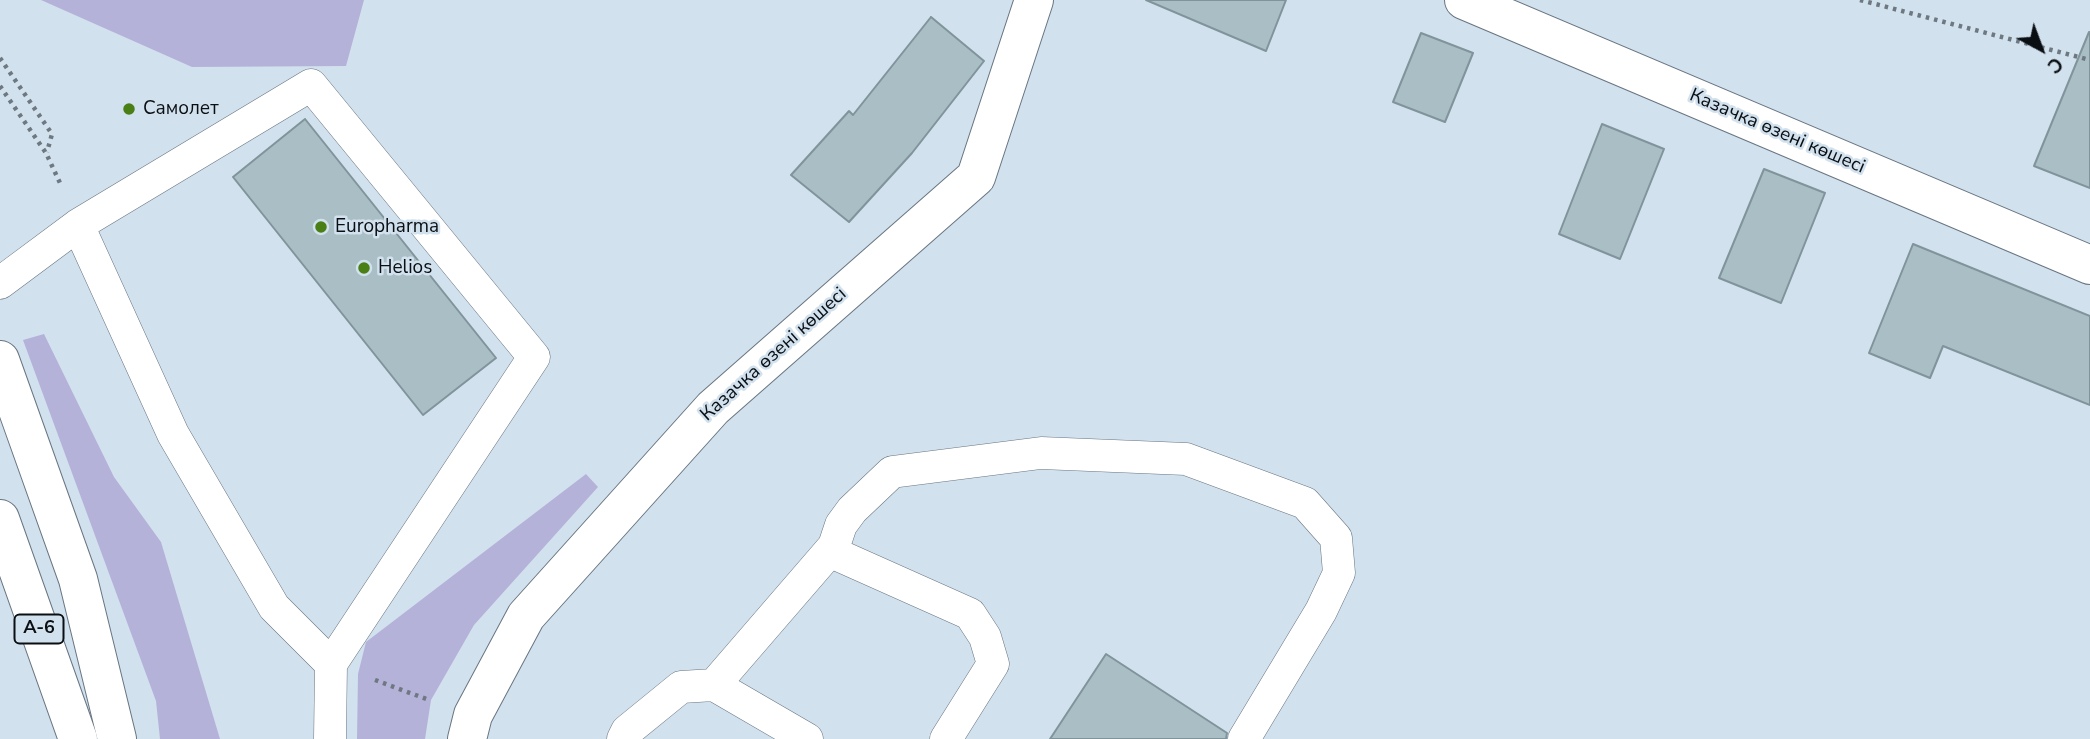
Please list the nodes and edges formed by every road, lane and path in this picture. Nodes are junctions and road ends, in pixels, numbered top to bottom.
1 (1034, 0) edge
2 (1464, 0) edge
3 (1860, 0) edge
4 (0, 58) edge
5 (2090, 60) edge
6 (0, 86) edge
7 (78, 225) junction
8 (2090, 265) edge
9 (0, 283) edge
10 (0, 360) edge
11 (0, 519) edge
12 (834, 546) junction
13 (331, 664) junction
14 (714, 685) junction
15 (470, 727) edge
16 (78, 739) edge
17 (117, 739) edge
18 (330, 739) edge
19 (623, 739) edge
20 (807, 739) edge
21 (946, 739) edge
22 (1244, 739) edge

1 - 15 street, Казачка өзені көшесі
2 - 8 street, Казачка өзені көшесі
3 - 5 path
4 - 6 path
7 - 9 lane
7 - 13 lane
7 - 13 lane
10 - 17 street
11 - 16 street, A-6
12 - 14 lane
12 - 21 lane
12 - 22 lane
13 - 15 path
13 - 18 lane
14 - 19 lane
14 - 20 lane

